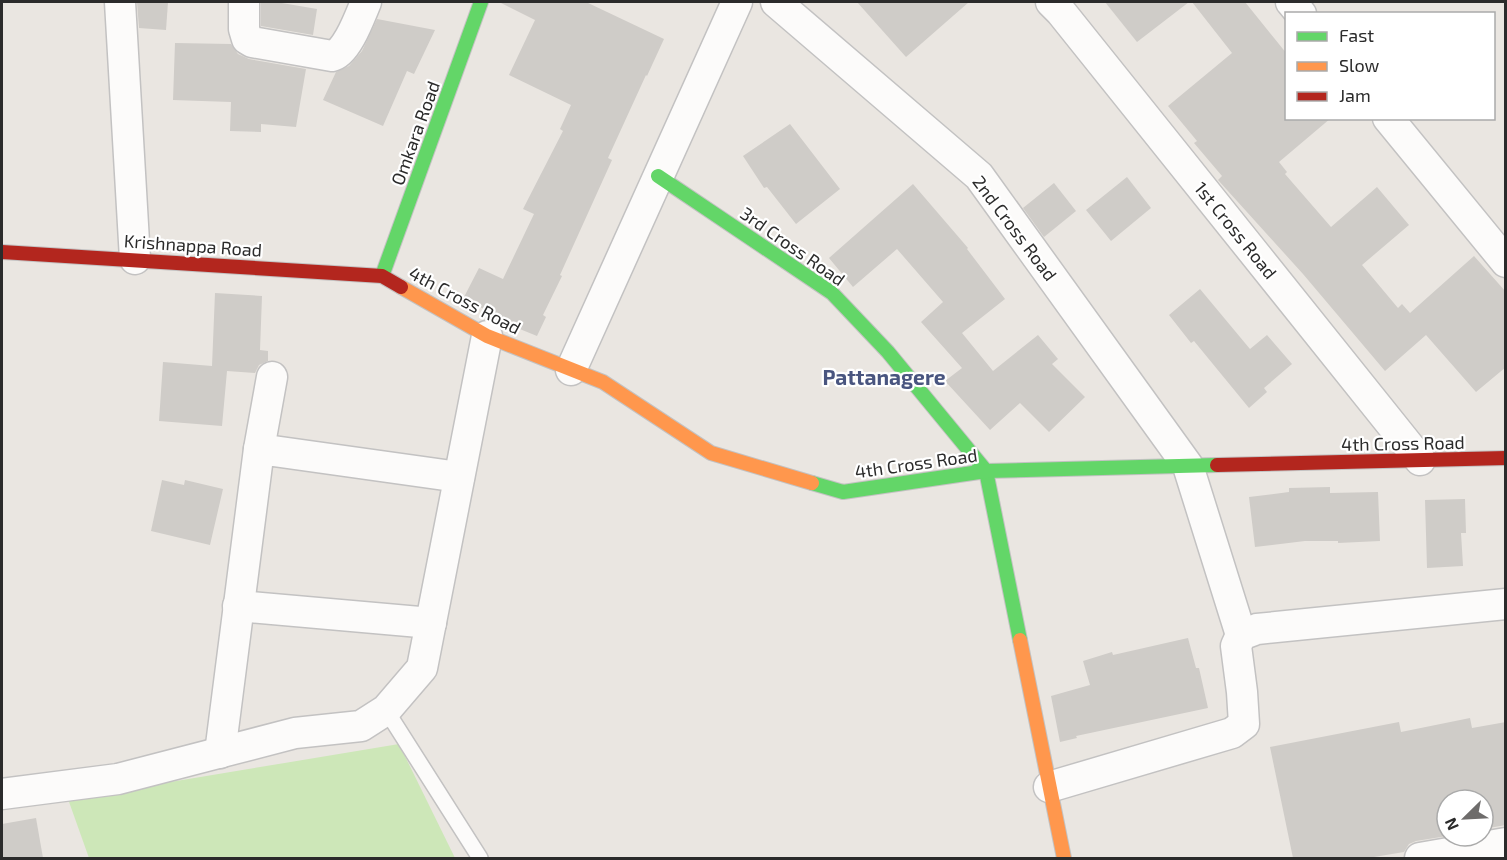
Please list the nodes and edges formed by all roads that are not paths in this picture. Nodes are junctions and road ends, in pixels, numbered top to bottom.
1 (120, 2) edge
2 (244, 2) edge
3 (366, 2) edge
4 (481, 2) edge
5 (737, 2) edge
6 (776, 2) edge
7 (1051, 2) edge
8 (1390, 120) edge
9 (658, 176) junction
10 (2, 252) edge
11 (135, 259) junction
12 (1506, 262) edge
13 (382, 276) junction
14 (487, 336) junction
15 (571, 370) junction
16 (272, 377) dead end
17 (259, 449) junction
18 (1506, 458) edge
19 (1420, 460) junction
20 (1188, 466) junction
21 (986, 471) junction
22 (459, 477) junction
23 (1506, 604) edge
24 (238, 606) junction
25 (431, 623) junction
26 (1241, 635) junction
27 (386, 710) junction
28 (220, 753) junction
29 (1049, 787) junction
30 (2, 794) edge
31 (1506, 843) edge
32 (480, 858) edge
33 (1064, 858) edge
34 (1420, 858) edge

1 - 11 street
2 - 3 street
4 - 13 street, Omkara Road
5 - 9 street
6 - 20 street, 2nd Cross Road
7 - 19 street, 1st Cross Road
8 - 12 street
9 - 15 street
9 - 21 street, 3rd Cross Road
10 - 11 street, Krishnappa Road
11 - 13 street, Krishnappa Road
13 - 14 street, 4th Cross Road
14 - 15 street, 4th Cross Road
14 - 22 street
15 - 21 street, 4th Cross Road
16 - 17 street
17 - 22 street
17 - 24 street
18 - 19 street, 4th Cross Road
19 - 20 street, 4th Cross Road
20 - 21 street, 4th Cross Road
20 - 26 street, 2nd Cross Road
21 - 29 street
22 - 25 street
23 - 26 street
24 - 25 street
24 - 28 street
25 - 27 street
26 - 29 street
27 - 28 street
27 - 32 lane
28 - 30 street
29 - 33 street
31 - 34 street

